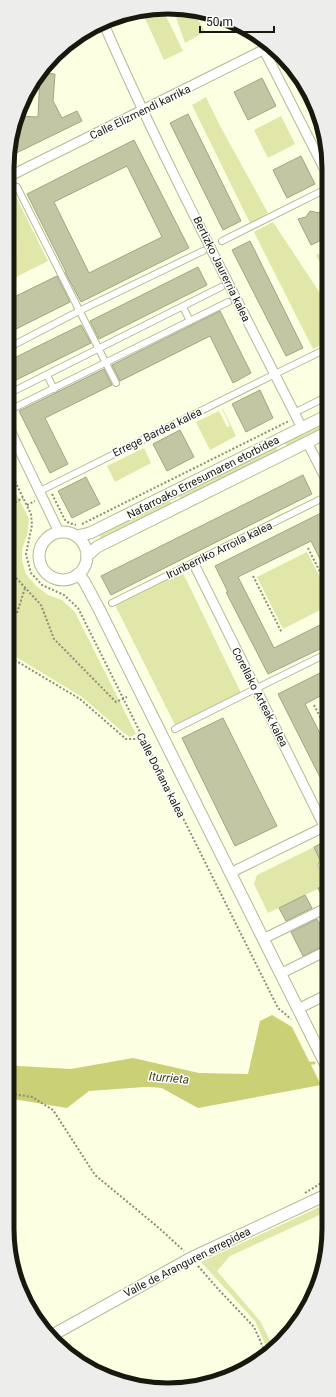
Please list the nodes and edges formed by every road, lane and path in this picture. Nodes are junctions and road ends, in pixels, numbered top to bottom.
1 (106, 29) dead end
2 (266, 49) edge
3 (270, 52) edge
4 (142, 110) junction
5 (322, 163) edge
6 (14, 174) edge
7 (17, 187) dead end
8 (320, 192) dead end
9 (222, 241) dead end
10 (203, 251) dead end
11 (221, 287) dead end
12 (228, 302) dead end
13 (183, 307) junction
14 (79, 311) junction
15 (190, 321) junction
16 (14, 345) edge
17 (99, 349) junction
18 (322, 351) edge
19 (106, 362) junction
20 (47, 375) junction
21 (116, 383) dead end
22 (54, 388) junction
23 (14, 391) edge
24 (322, 399) edge
25 (14, 408) dead end
26 (296, 412) dead end
27 (322, 418) edge
28 (290, 420) dead end
29 (302, 428) junction
30 (322, 435) edge
31 (14, 438) edge
32 (307, 442) junction
33 (322, 471) edge
34 (14, 479) edge
35 (44, 489) dead end
36 (50, 494) dead end
37 (24, 498) junction
38 (322, 498) edge
39 (14, 503) edge
40 (59, 532) junction
41 (77, 536) junction
42 (308, 548) dead end
43 (87, 556) junction
44 (196, 568) dead end
45 (78, 574) junction
46 (14, 576) edge
47 (253, 576) dead end
48 (322, 576) edge
49 (25, 588) junction
50 (112, 603) dead end
51 (16, 613) dead end
52 (282, 633) dead end
53 (322, 656) edge
54 (14, 660) edge
55 (127, 697) dead end
56 (124, 699) junction
57 (314, 705) dead end
58 (322, 720) edge
59 (175, 729) dead end
60 (144, 739) junction
61 (322, 817) edge
62 (322, 827) edge
63 (230, 873) junction
64 (322, 910) edge
65 (263, 939) junction
66 (322, 953) edge
67 (280, 974) junction
68 (322, 997) edge
69 (298, 1009) junction
70 (292, 1020) dead end
71 (322, 1034) edge
72 (318, 1036) dead end
73 (322, 1067) edge
74 (14, 1094) edge
75 (322, 1183) edge
76 (302, 1195) dead end
77 (322, 1197) edge
78 (191, 1258) junction
79 (55, 1334) edge
80 (264, 1349) edge

1 - 4 street, Bertizko Jaurerria kalea
2 - 4 street, Calle Elizmendi karrika
3 - 5 street
4 - 6 street, Calle Elizmendi karrika
4 - 29 street, Bertizko Jaurerria kalea
7 - 14 street
8 - 9 street
10 - 14 street
11 - 13 street
12 - 15 street
13 - 15 street
13 - 17 street
14 - 16 street
14 - 17 street
15 - 19 street
17 - 19 street
17 - 20 street
18 - 35 street, Errege Bardea kalea
19 - 21 street
19 - 22 street
20 - 22 street
20 - 23 street
22 - 25 street
24 - 26 street
27 - 29 street, Nafarroako Erresumaren etorbidea
28 - 36 path
29 - 41 street, Nafarroako Erresumaren etorbidea
30 - 32 street, Nafarroako Erresumaren etorbidea
31 - 40 street
32 - 33 street
32 - 43 street, Nafarroako Erresumaren etorbidea
34 - 37 path, Calle Doñana kalea
37 - 39 path
37 - 56 path, Calle Doñana kalea
38 - 50 street, Irunberriko Arroila kalea
40 - 41 street
40 - 45 street
41 - 43 street
42 - 48 path
43 - 45 street
44 - 61 street, Corellako Arteak kalea
45 - 63 street, Calle Doñana kalea
46 - 49 path
47 - 52 path
49 - 51 path
49 - 56 path
53 - 59 street
54 - 60 path
55 - 56 path
56 - 60 path, Calle Doñana kalea
57 - 58 path
60 - 70 path, Calle Doñana kalea
62 - 63 street
63 - 65 street, Calle Doñana kalea
64 - 65 street
65 - 67 street, Calle Doñana kalea
66 - 67 street
67 - 69 street, Calle Doñana kalea
68 - 69 street
69 - 73 street, Calle Doñana kalea
71 - 72 path
74 - 78 path
75 - 76 path
77 - 78 street, Valle de Aranguren errepidea
78 - 79 street, Valle de Aranguren errepidea
78 - 80 path

